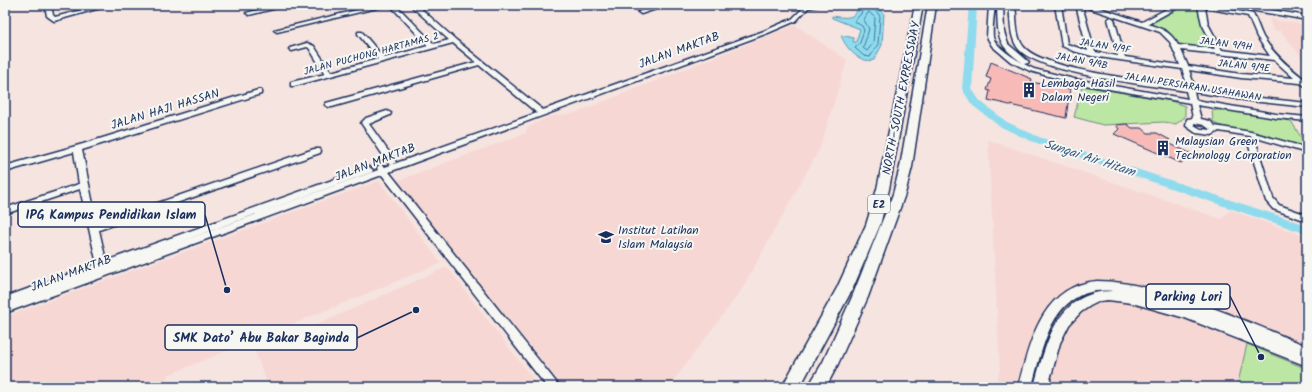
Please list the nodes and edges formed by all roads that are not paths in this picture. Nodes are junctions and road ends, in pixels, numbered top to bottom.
1 (48, 5) edge
2 (108, 5) edge
3 (286, 5) edge
4 (386, 5) edge
5 (393, 5) edge
6 (413, 5) edge
7 (665, 5) edge
8 (819, 5) edge
9 (919, 5) edge
10 (932, 5) edge
11 (992, 5) edge
12 (1000, 5) edge
13 (1012, 5) edge
14 (1058, 5) edge
15 (1084, 5) edge
16 (1109, 5) edge
17 (1179, 5) edge
18 (1227, 5) edge
19 (804, 6) edge
20 (1199, 6) edge
21 (1099, 10) junction
22 (641, 12) dead end
23 (249, 13) dead end
24 (1307, 18) edge
25 (1111, 20) dead end
26 (1143, 24) junction
27 (277, 30) dead end
28 (360, 32) dead end
29 (454, 41) junction
30 (433, 47) junction
31 (1176, 47) junction
32 (292, 49) dead end
33 (1220, 53) junction
34 (1092, 54) junction
35 (1122, 58) junction
36 (1274, 58) junction
37 (382, 60) junction
38 (480, 63) junction
39 (1185, 67) junction
40 (329, 75) junction
41 (1301, 80) junction
42 (294, 84) dead end
43 (1307, 85) edge
44 (1180, 91) junction
45 (258, 92) dead end
46 (1195, 99) junction
47 (329, 105) dead end
48 (1307, 105) edge
49 (540, 112) junction
50 (387, 113) dead end
51 (1307, 113) edge
52 (1307, 119) edge
53 (1202, 121) junction
54 (1215, 130) junction
55 (1253, 146) dead end
56 (78, 149) junction
57 (317, 151) dead end
58 (1307, 151) edge
59 (392, 162) junction
60 (5, 169) edge
61 (382, 169) junction
62 (84, 185) junction
63 (5, 211) edge
64 (1307, 218) edge
65 (94, 229) junction
66 (102, 266) junction
67 (113, 266) junction
68 (5, 301) edge
69 (5, 309) edge
70 (1307, 352) edge
71 (1307, 360) edge
72 (554, 387) edge
73 (791, 387) edge
74 (817, 387) edge
75 (1025, 387) edge
76 (1041, 387) edge

1 - 2 street
3 - 23 street
4 - 27 street
5 - 30 street
6 - 29 street
7 - 22 street
8 - 19 street
9 - 73 highway, NORTH–SOUTH EXPRESSWAY / E2
10 - 74 highway, NORTH–SOUTH EXPRESSWAY / E2
11 - 46 street, JALAN PERSIARAN USAHAWAN
12 - 44 street, JALAN PERSIARAN USAHAWAN
13 - 44 street, JALAN 9/9B
14 - 34 street, JALAN 9/9F
15 - 21 street
15 - 34 street
16 - 21 street
17 - 26 street
18 - 24 street
19 - 49 street, JALAN MAKTAB
20 - 33 street
20 - 36 street
21 - 26 street
25 - 35 street
26 - 31 street
28 - 37 street
29 - 30 street, JALAN PUCHONG HARTAMAS 2
29 - 38 street
30 - 37 street, JALAN PUCHONG HARTAMAS 2
31 - 33 street, JALAN 9/9H
31 - 39 street
32 - 40 street
33 - 36 street, JALAN 9/9H
34 - 35 street, JALAN 9/9F
35 - 39 street, JALAN 9/9F
36 - 41 street
37 - 40 street, JALAN PUCHONG HARTAMAS 2
38 - 47 street
38 - 49 street
39 - 41 street, JALAN 9/9E
39 - 46 street
40 - 42 street, JALAN PUCHONG HARTAMAS 2
41 - 43 street
44 - 46 street, JALAN PERSIARAN USAHAWAN
45 - 56 street, JALAN HAJI HASSAN
46 - 48 street
46 - 51 street, JALAN PERSIARAN USAHAWAN
46 - 52 street, JALAN PERSIARAN USAHAWAN
46 - 53 street
49 - 59 street, JALAN MAKTAB
49 - 61 street, JALAN MAKTAB
50 - 59 street
53 - 54 street
53 - 54 street
54 - 58 street
55 - 64 street
56 - 60 street, JALAN HAJI HASSAN
56 - 62 street
57 - 65 street
59 - 61 street, JALAN MAKTAB
61 - 67 street, JALAN MAKTAB
61 - 72 street
62 - 63 street
62 - 65 street
65 - 66 street
66 - 67 street, JALAN MAKTAB
66 - 68 street, JALAN MAKTAB
67 - 69 street, JALAN MAKTAB
70 - 75 main road
71 - 76 main road

